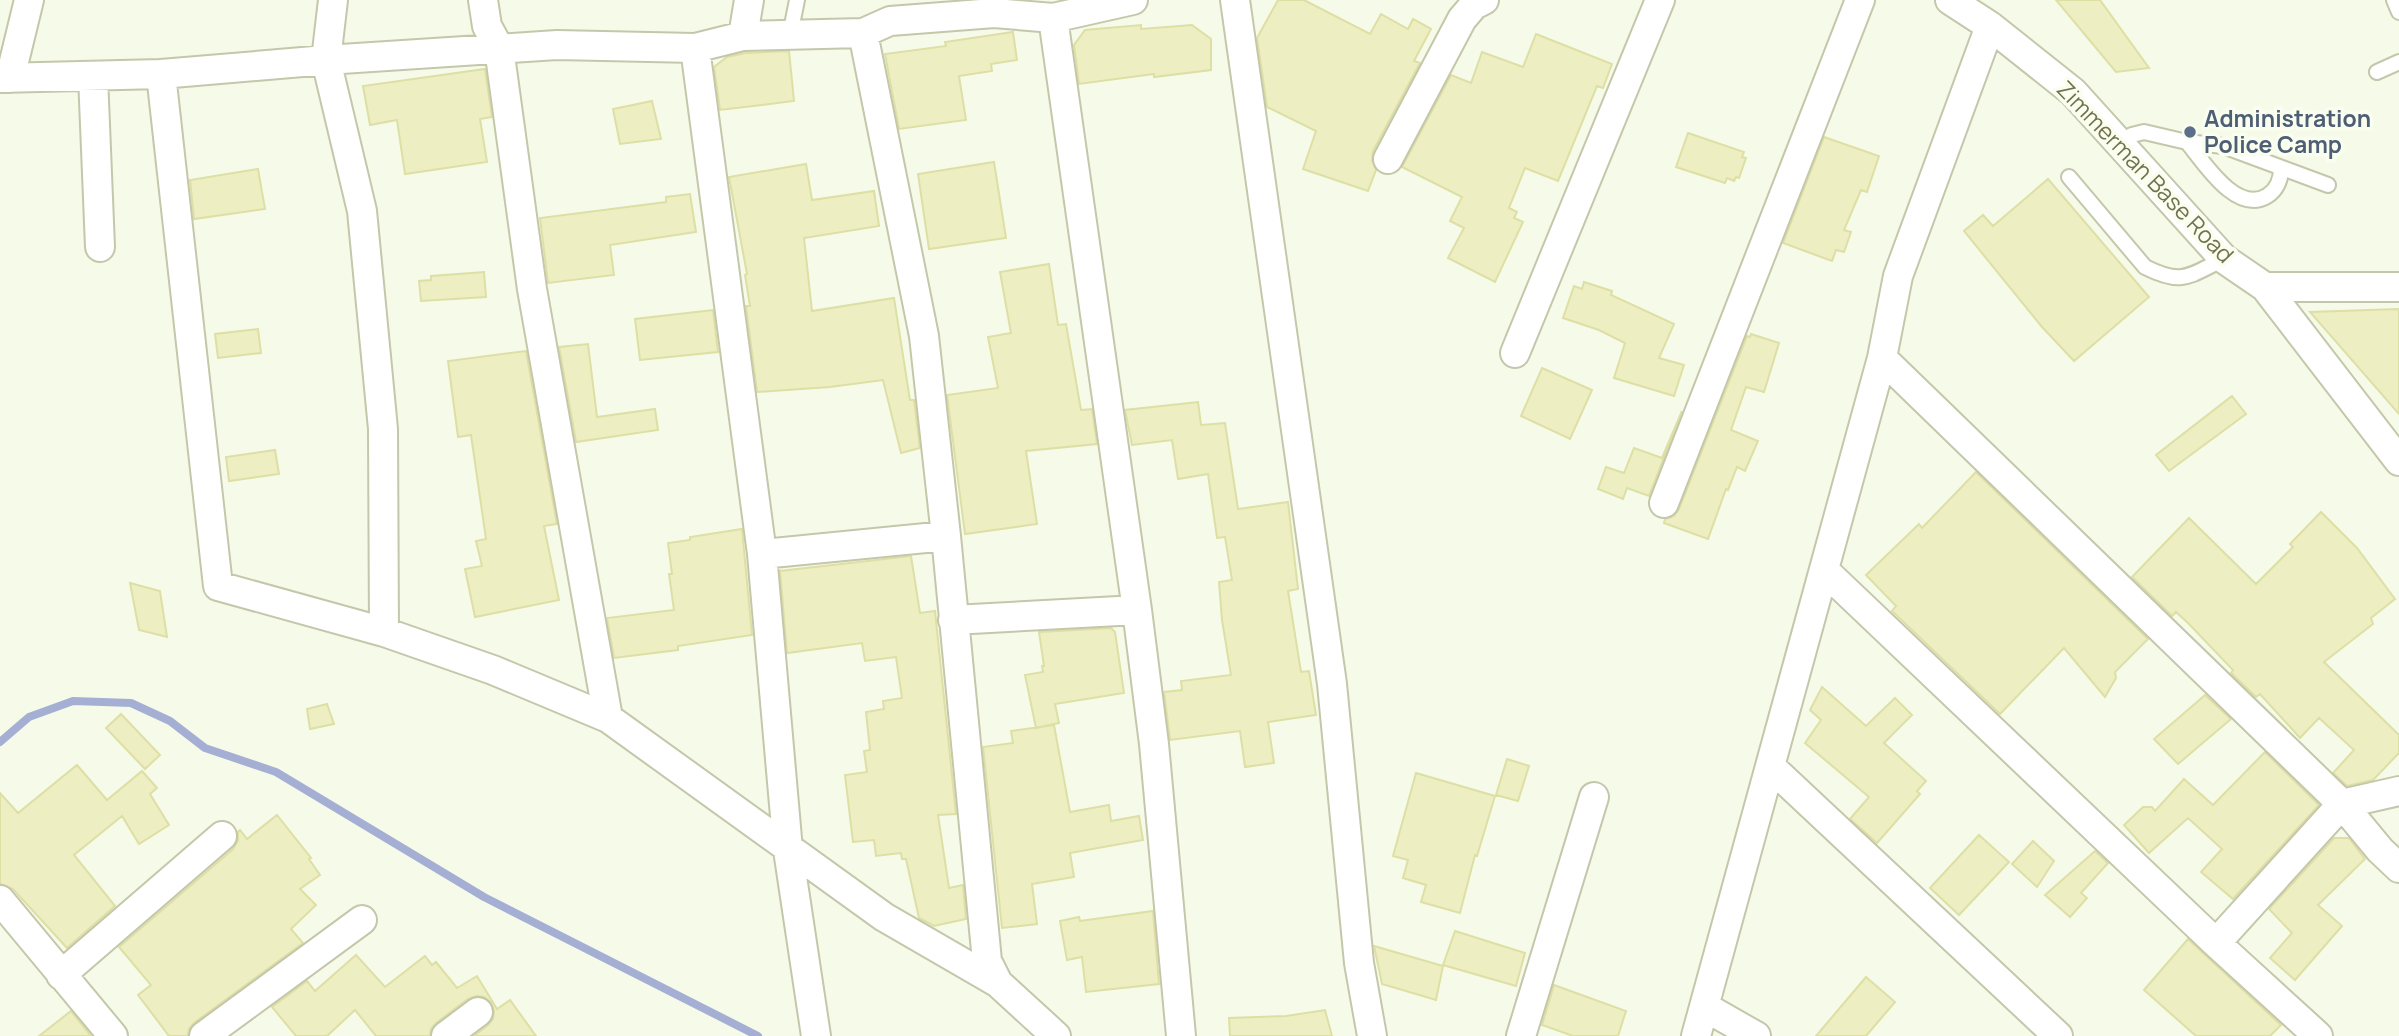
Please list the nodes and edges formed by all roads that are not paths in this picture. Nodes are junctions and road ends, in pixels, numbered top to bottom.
1 (29, 0) edge
2 (333, 0) edge
3 (483, 0) edge
4 (750, 0) edge
5 (797, 0) edge
6 (1133, 0) edge
7 (1235, 0) edge
8 (1484, 0) edge
9 (1660, 0) edge
10 (1860, 0) edge
11 (1949, 0) edge
12 (2393, 0) edge
13 (996, 7) edge
14 (2399, 12) edge
15 (1053, 18) junction
16 (1990, 26) junction
17 (863, 33) junction
18 (790, 35) junction
19 (743, 36) junction
20 (499, 48) junction
21 (695, 48) junction
22 (326, 60) junction
23 (2399, 62) edge
24 (2377, 72) dead end
25 (162, 74) junction
26 (93, 76) junction
27 (5, 78) edge
28 (2187, 142) junction
29 (2119, 143) junction
30 (1388, 159) dead end
31 (2281, 168) junction
32 (2069, 177) dead end
33 (2328, 185) dead end
34 (100, 247) dead end
35 (2224, 260) junction
36 (2265, 287) junction
37 (2399, 287) edge
38 (1515, 353) dead end
39 (1882, 358) junction
40 (2399, 461) edge
41 (1664, 503) dead end
42 (946, 536) junction
43 (762, 554) junction
44 (1825, 571) junction
45 (1137, 610) junction
46 (953, 620) junction
47 (384, 632) junction
48 (608, 718) junction
49 (1771, 767) junction
50 (2399, 791) edge
51 (1594, 797) dead end
52 (2342, 804) junction
53 (222, 836) dead end
54 (788, 850) junction
55 (2399, 868) edge
56 (0, 900) edge
57 (362, 920) dead end
58 (2216, 943) junction
59 (61, 975) junction
60 (998, 983) junction
61 (1704, 1007) junction
62 (478, 1012) dead end
63 (113, 1036) edge
64 (204, 1036) edge
65 (446, 1036) edge
66 (816, 1036) edge
67 (1056, 1036) edge
68 (1181, 1036) edge
69 (1372, 1036) edge
70 (1521, 1036) edge
71 (1696, 1036) edge
72 (1756, 1036) edge
73 (2058, 1036) edge
74 (2318, 1036) edge

1 - 27 street
2 - 22 street
3 - 20 street
4 - 19 street
5 - 18 lane
6 - 15 street
7 - 69 street
8 - 30 street
9 - 38 street
10 - 41 street
11 - 16 street, Zimmerman Base Road
12 - 14 lane
13 - 15 street
13 - 17 street
15 - 45 street
16 - 29 street, Zimmerman Base Road
16 - 39 street
17 - 18 street
17 - 42 street
18 - 19 street
19 - 21 street
20 - 21 street
20 - 22 street
20 - 48 street
21 - 43 street
22 - 25 street
22 - 47 street
23 - 24 lane
25 - 26 street
25 - 47 street
26 - 27 street
26 - 34 street
28 - 29 lane
28 - 31 lane
28 - 31 lane
29 - 35 street, Zimmerman Base Road
31 - 33 lane
32 - 35 lane
35 - 36 street, Zimmerman Base Road
36 - 37 street
36 - 40 street, Zimmerman Base Road
39 - 44 street
39 - 52 street
42 - 43 street
42 - 46 street
43 - 54 street
44 - 49 street
44 - 58 street
45 - 46 street
45 - 68 street
46 - 60 street
47 - 48 street
48 - 54 street
49 - 61 street
49 - 73 street
50 - 52 street
51 - 70 street
52 - 55 street
52 - 58 street
53 - 59 street
54 - 60 street
54 - 66 street
56 - 59 street
57 - 64 street
58 - 74 street
59 - 63 street
60 - 67 street
61 - 71 street
61 - 72 street
62 - 65 street

